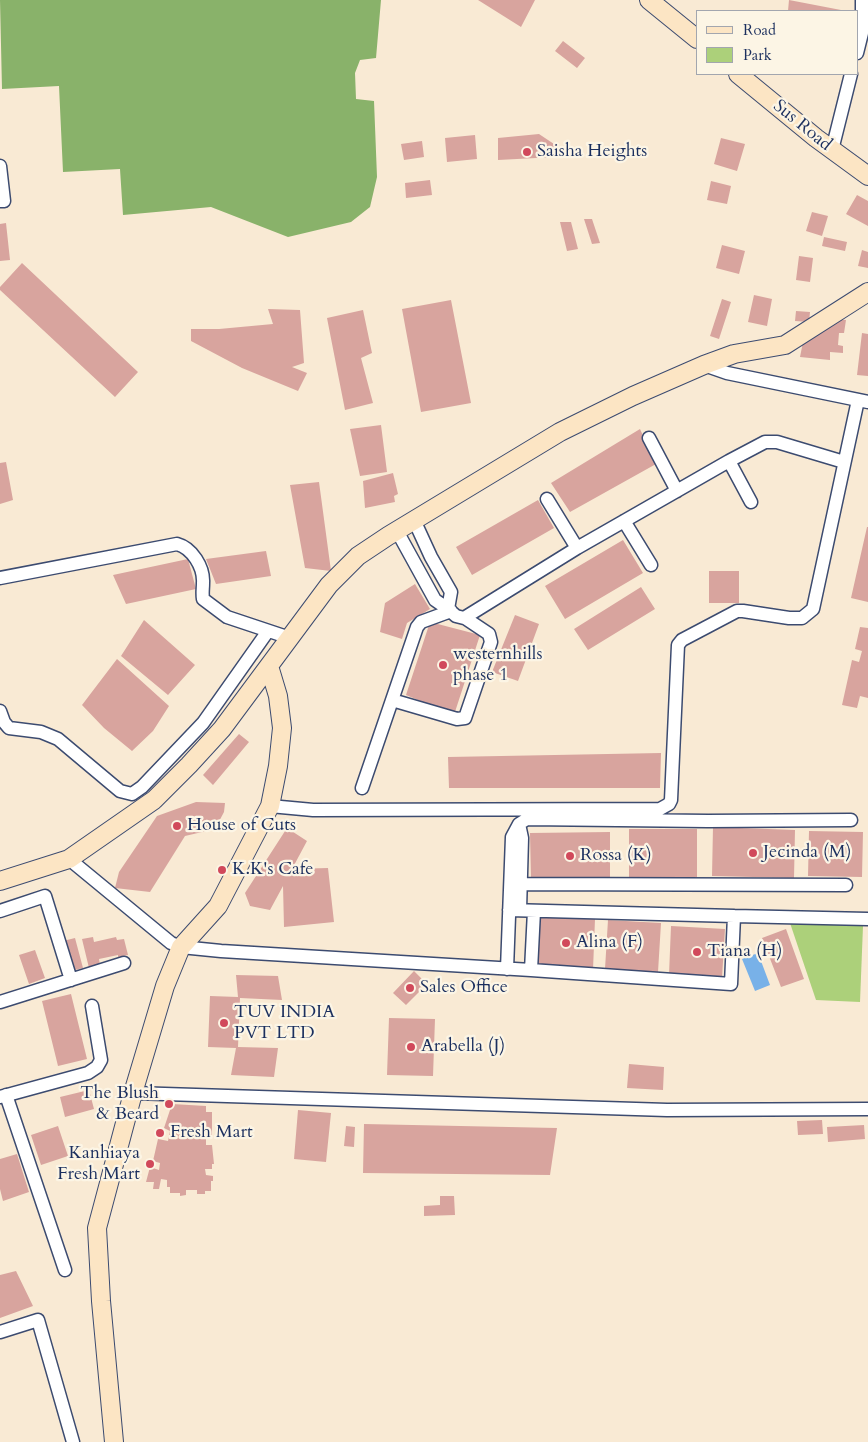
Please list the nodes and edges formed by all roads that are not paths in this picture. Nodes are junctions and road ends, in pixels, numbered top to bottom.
1 (649, 0) edge
2 (862, 0) edge
3 (696, 38) edge
4 (858, 49) edge
5 (739, 75) edge
6 (851, 75) edge
7 (832, 150) junction
8 (0, 166) edge
9 (868, 176) edge
10 (0, 201) edge
11 (868, 292) edge
12 (704, 365) junction
13 (863, 401) edge
14 (649, 438) dead end
15 (729, 461) junction
16 (844, 462) junction
17 (677, 491) junction
18 (547, 499) dead end
19 (751, 502) dead end
20 (414, 520) junction
21 (624, 521) junction
22 (397, 531) junction
23 (577, 548) junction
24 (650, 565) dead end
25 (0, 578) edge
26 (449, 610) junction
27 (465, 618) junction
28 (268, 631) junction
29 (290, 638) junction
30 (269, 666) junction
31 (392, 700) junction
32 (0, 711) edge
33 (362, 788) dead end
34 (270, 806) junction
35 (851, 820) dead end
36 (519, 824) junction
37 (69, 859) junction
38 (0, 881) edge
39 (521, 884) junction
40 (846, 885) dead end
41 (515, 910) junction
42 (0, 911) edge
43 (534, 911) junction
44 (734, 916) junction
45 (868, 919) edge
46 (181, 946) junction
47 (124, 963) dead end
48 (507, 969) junction
49 (531, 970) junction
50 (71, 980) junction
51 (0, 1002) edge
52 (92, 1006) dead end
53 (133, 1093) junction
54 (3, 1096) edge
55 (868, 1109) edge
56 (65, 1270) dead end
57 (0, 1332) edge
58 (73, 1442) edge
59 (114, 1442) edge

1 - 3 street
2 - 4 street
5 - 7 street, Sus Road
6 - 7 street
7 - 9 street, Sus Road
8 - 10 street
11 - 12 street
12 - 13 street
12 - 20 street
13 - 16 street
14 - 17 street
15 - 16 street
15 - 17 street
15 - 19 street
16 - 34 street
17 - 21 street
18 - 23 street
20 - 22 street
20 - 26 street
21 - 23 street
21 - 24 street
22 - 26 street
22 - 29 street
23 - 27 street
25 - 28 street
26 - 27 street
26 - 31 street
27 - 31 street
28 - 29 street
28 - 32 street
29 - 30 street
30 - 34 street
30 - 37 street
31 - 33 street
34 - 46 street
35 - 36 street
36 - 39 street
36 - 41 street
37 - 38 street
37 - 46 street
39 - 40 street
39 - 41 street
41 - 43 street
41 - 48 street
42 - 50 street
43 - 44 street
43 - 49 street
44 - 45 street
44 - 49 street
46 - 48 street
46 - 53 street
47 - 50 street
48 - 49 street
50 - 51 street
52 - 54 street
53 - 55 street
53 - 59 street
54 - 56 street
57 - 58 street

